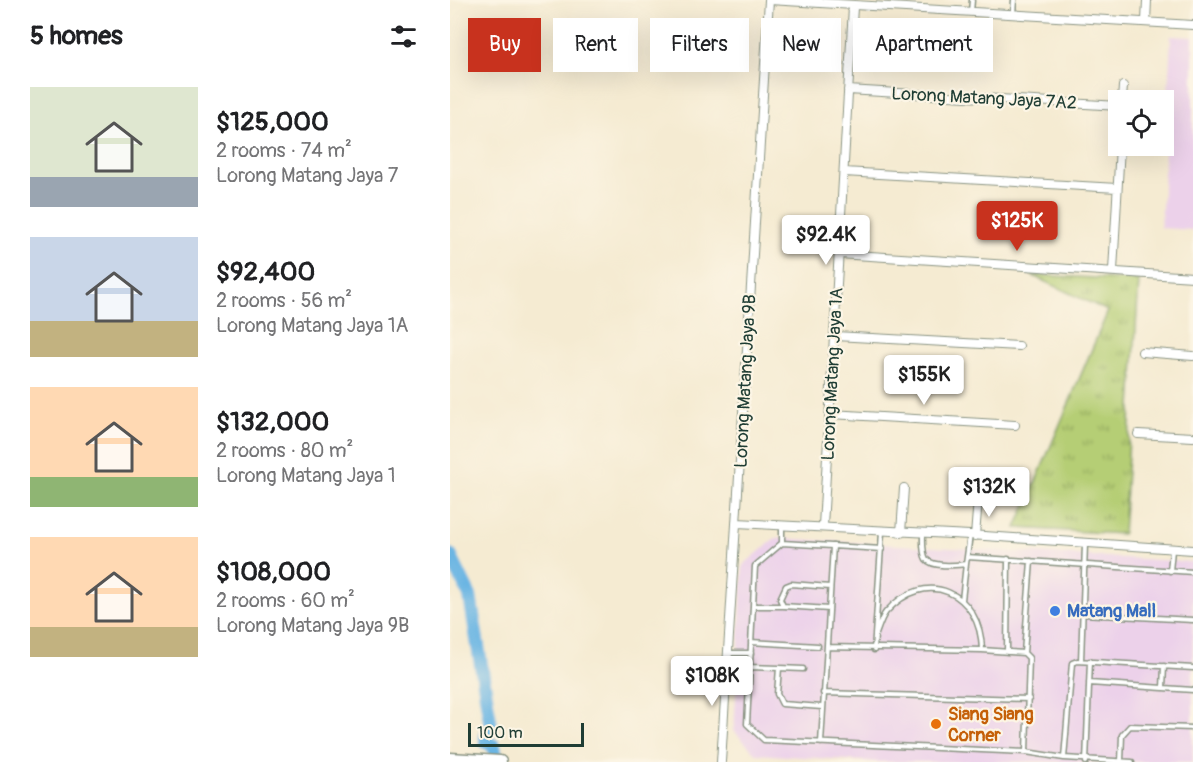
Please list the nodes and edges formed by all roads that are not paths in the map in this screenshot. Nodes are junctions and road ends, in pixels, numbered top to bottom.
1 (769, 0) edge
2 (972, 0) edge
3 (1014, 0) edge
4 (1147, 0) edge
5 (853, 7) junction
6 (971, 13) junction
7 (1013, 15) junction
8 (1146, 22) junction
9 (1193, 25) edge
10 (1123, 86) dead end
11 (848, 90) junction
12 (1123, 90) edge
13 (1108, 105) edge
14 (1119, 156) edge
15 (844, 172) junction
16 (1117, 188) junction
17 (839, 254) junction
18 (1113, 271) junction
19 (1193, 277) edge
20 (835, 336) junction
21 (1018, 346) dead end
22 (1142, 352) dead end
23 (1193, 356) edge
24 (831, 414) junction
25 (1015, 425) dead end
26 (1138, 434) dead end
27 (1193, 437) edge
28 (904, 488) dead end
29 (978, 499) dead end
30 (737, 523) junction
31 (782, 525) junction
32 (823, 526) junction
33 (882, 531) junction
34 (901, 532) junction
35 (923, 533) junction
36 (973, 535) junction
37 (782, 543) junction
38 (1085, 543) junction
39 (833, 546) junction
40 (882, 549) junction
41 (1172, 549) junction
42 (1193, 550) edge
43 (967, 556) junction
44 (1008, 559) junction
45 (1031, 561) junction
46 (966, 564) junction
47 (1085, 566) junction
48 (1170, 571) junction
49 (1193, 572) edge
50 (830, 587) junction
51 (962, 600) junction
52 (753, 606) junction
53 (783, 606) junction
54 (829, 609) junction
55 (1083, 614) junction
56 (1193, 620) edge
57 (875, 637) junction
58 (751, 642) junction
59 (818, 646) dead end
60 (827, 647) junction
61 (874, 650) junction
62 (982, 650) junction
63 (1007, 652) junction
64 (728, 653) junction
65 (751, 653) junction
66 (1024, 653) junction
67 (1081, 661) junction
68 (1090, 662) junction
69 (1164, 666) junction
70 (750, 667) junction
71 (779, 668) junction
72 (1193, 668) edge
73 (803, 669) dead end
74 (1089, 683) junction
75 (1163, 688) junction
76 (1193, 690) edge
77 (823, 693) junction
78 (1029, 699) junction
79 (822, 707) junction
80 (1193, 728) edge
81 (821, 743) junction
82 (1026, 752) junction
83 (1065, 758) junction
84 (450, 759) edge
85 (1086, 761) edge
86 (1121, 761) edge
87 (500, 762) edge
88 (721, 762) edge
89 (1132, 762) edge

1 - 5 street
1 - 30 street, Lorong Matang Jaya 9B
2 - 6 lane
3 - 7 lane
4 - 8 street
5 - 6 street
5 - 11 street, Lorong Matang Jaya 1A
6 - 7 street
7 - 8 street
8 - 9 street
10 - 12 street
11 - 13 street, Lorong Matang Jaya 7A2
11 - 15 street, Lorong Matang Jaya 1A
14 - 16 street
15 - 16 street
15 - 17 street, Lorong Matang Jaya 1A
16 - 18 street
17 - 18 street
17 - 20 street, Lorong Matang Jaya 1A
18 - 19 street
20 - 21 street
20 - 24 street, Lorong Matang Jaya 1A
22 - 23 street
24 - 25 street
24 - 32 street, Lorong Matang Jaya 1A
26 - 27 street
28 - 34 street
29 - 36 street
30 - 31 street
30 - 64 street, Lorong Matang Jaya 9B
31 - 32 street
31 - 37 lane
32 - 33 street
33 - 34 street
33 - 40 lane
34 - 35 street
35 - 36 street
35 - 46 lane
36 - 38 street
36 - 43 lane
37 - 39 lane
37 - 52 lane
38 - 41 street
38 - 47 lane
39 - 40 lane
39 - 50 lane
40 - 57 lane
41 - 42 street
41 - 48 lane
43 - 44 lane
43 - 46 lane
44 - 45 lane
44 - 63 lane
45 - 47 lane
45 - 66 lane
46 - 51 lane
47 - 48 lane
47 - 55 lane
48 - 49 lane
50 - 53 lane
50 - 54 lane
51 - 57 lane
51 - 62 lane
52 - 53 lane
52 - 58 lane
53 - 54 lane
54 - 60 lane
55 - 56 lane
55 - 67 lane
57 - 61 lane
58 - 59 lane
58 - 65 lane
60 - 61 lane
60 - 77 lane
61 - 62 lane
62 - 63 lane
63 - 66 lane
64 - 65 lane
64 - 88 street, Lorong Matang Jaya 9B
65 - 70 lane
66 - 78 lane
67 - 68 lane
67 - 83 lane
68 - 69 lane
68 - 74 lane
69 - 72 lane
69 - 75 lane
70 - 71 lane
70 - 81 lane
71 - 73 lane
71 - 79 lane
74 - 75 lane
74 - 85 lane
75 - 76 lane
77 - 78 lane
77 - 79 lane
78 - 82 lane
79 - 81 lane
80 - 86 lane
81 - 82 lane
82 - 83 lane
83 - 85 lane
84 - 87 main road
85 - 86 lane
86 - 89 lane

